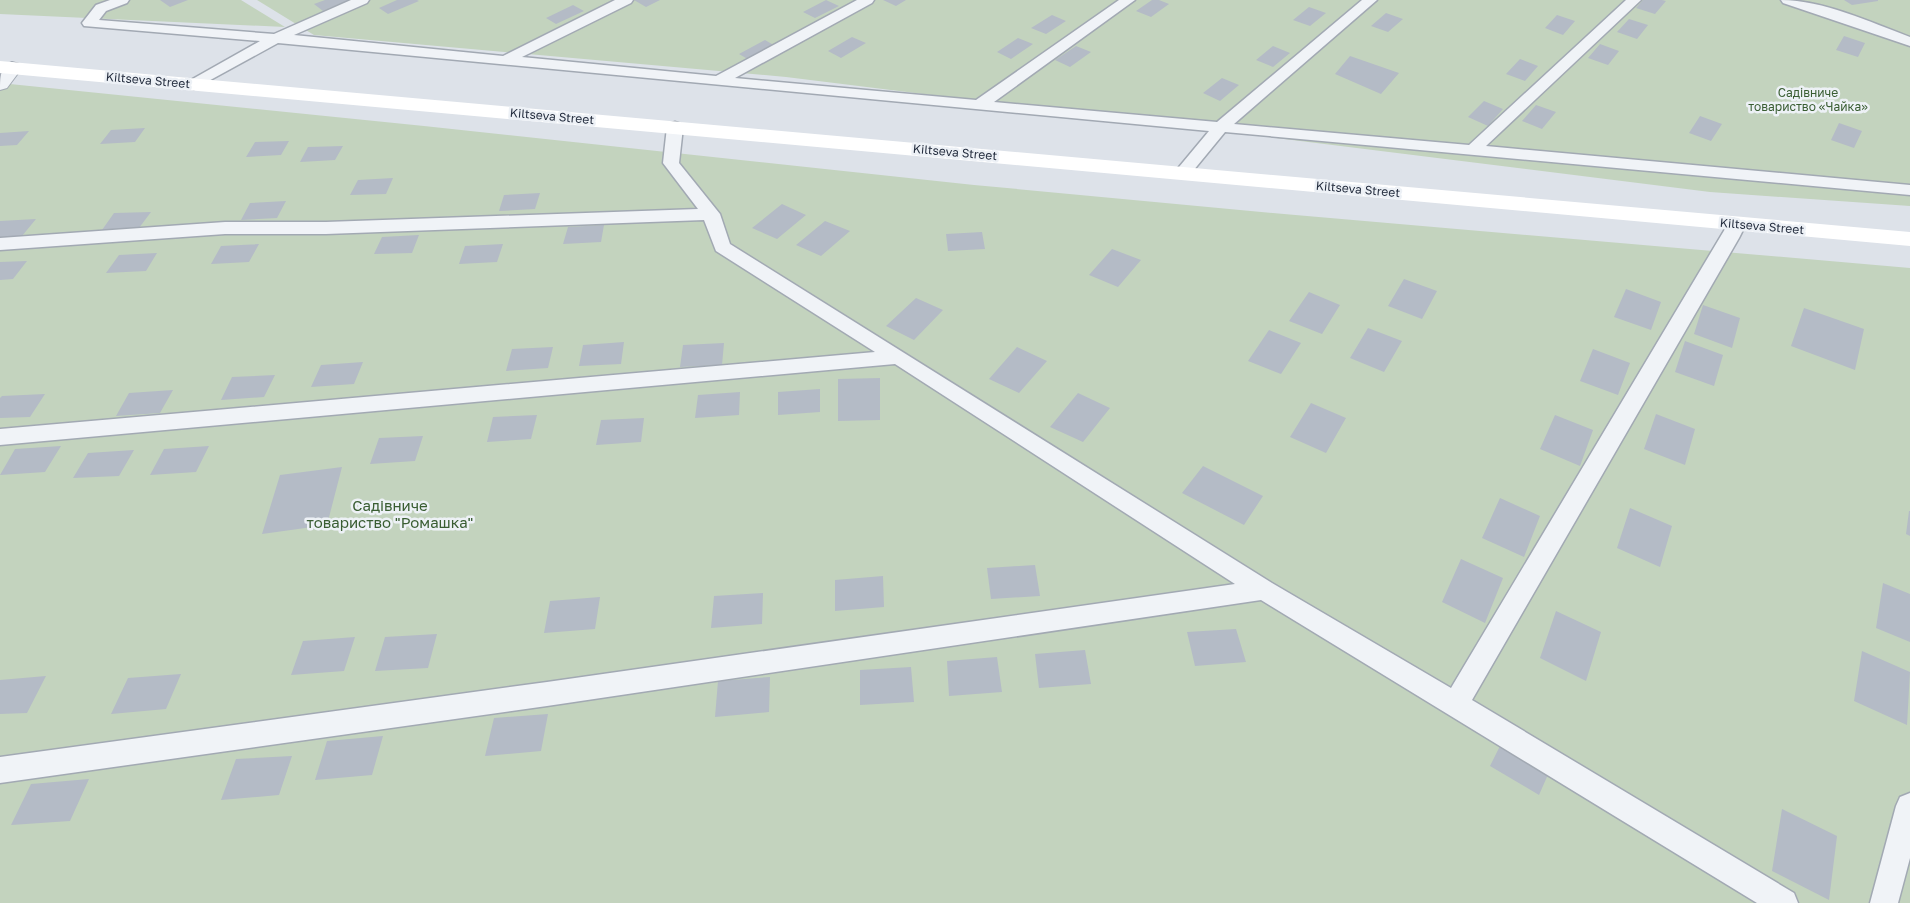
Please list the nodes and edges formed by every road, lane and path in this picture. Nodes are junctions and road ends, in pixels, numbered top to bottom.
1 (122, 0) edge
2 (362, 0) edge
3 (626, 0) edge
4 (867, 0) edge
5 (1128, 0) edge
6 (1370, 0) edge
7 (1788, 0) edge
8 (1631, 1) edge
9 (276, 38) junction
10 (1910, 42) edge
11 (505, 60) junction
12 (4, 73) edge
13 (718, 81) junction
14 (194, 84) junction
15 (979, 105) junction
16 (675, 127) junction
17 (1221, 127) junction
18 (1472, 150) junction
19 (1182, 173) junction
20 (1910, 190) edge
21 (711, 214) junction
22 (1736, 224) junction
23 (1910, 239) edge
24 (0, 244) edge
25 (898, 357) junction
26 (0, 437) edge
27 (1264, 590) junction
28 (1456, 704) junction
29 (0, 770) edge
30 (1910, 806) edge
31 (1784, 903) edge
32 (1884, 903) edge

1 - 9 lane
2 - 9 lane
3 - 11 lane
4 - 13 lane
5 - 15 lane
6 - 17 lane
7 - 10 lane
8 - 18 lane
9 - 11 lane
9 - 14 lane
11 - 13 lane
12 - 14 main road, Kiltseva Street
13 - 15 lane
14 - 16 main road, Kiltseva Street
15 - 17 lane
16 - 19 main road, Kiltseva Street
16 - 21 lane
17 - 18 lane
17 - 19 lane
18 - 20 lane
19 - 22 main road, Kiltseva Street
21 - 24 lane
21 - 25 lane
22 - 23 main road, Kiltseva Street
22 - 28 lane
25 - 26 lane
25 - 27 lane
27 - 28 lane
27 - 29 lane
28 - 31 lane
30 - 32 lane

